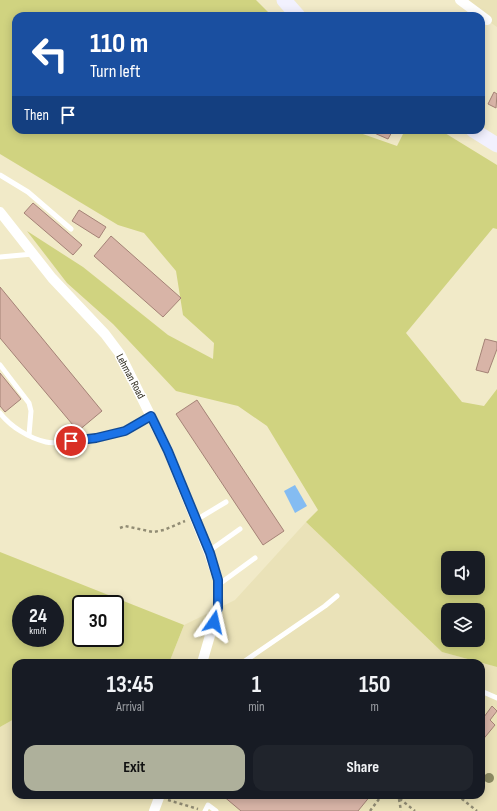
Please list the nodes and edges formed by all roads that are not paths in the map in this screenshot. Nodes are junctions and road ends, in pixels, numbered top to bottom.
1 (284, 0) edge
2 (460, 0) edge
3 (294, 12) edge
4 (476, 12) edge
5 (480, 134) edge
6 (497, 144) edge
7 (0, 175) edge
8 (0, 212) edge
9 (71, 229) dead end
10 (33, 254) junction
11 (0, 256) edge
12 (0, 365) edge
13 (2, 416) edge
14 (151, 416) junction
15 (29, 435) junction
16 (226, 502) dead end
17 (195, 519) junction
18 (240, 529) dead end
19 (209, 551) junction
20 (255, 558) dead end
21 (218, 586) junction
22 (337, 596) dead end
23 (203, 659) edge
24 (248, 659) edge
25 (485, 693) edge
26 (497, 698) edge
27 (163, 799) edge
28 (154, 811) edge
29 (204, 811) edge
30 (216, 811) edge

1 - 3 main road
2 - 4 street
5 - 6 main road
7 - 9 lane
8 - 10 street, Lehman Road
10 - 11 lane
10 - 14 street, Lehman Road
12 - 15 lane
13 - 15 lane
14 - 15 lane
14 - 17 street, Lehman Road
16 - 17 lane
17 - 19 street, Lehman Road
18 - 19 lane
19 - 21 street, Lehman Road
20 - 21 lane
21 - 23 street, Lehman Road
22 - 24 lane
25 - 26 lane
27 - 28 street
29 - 30 lane

